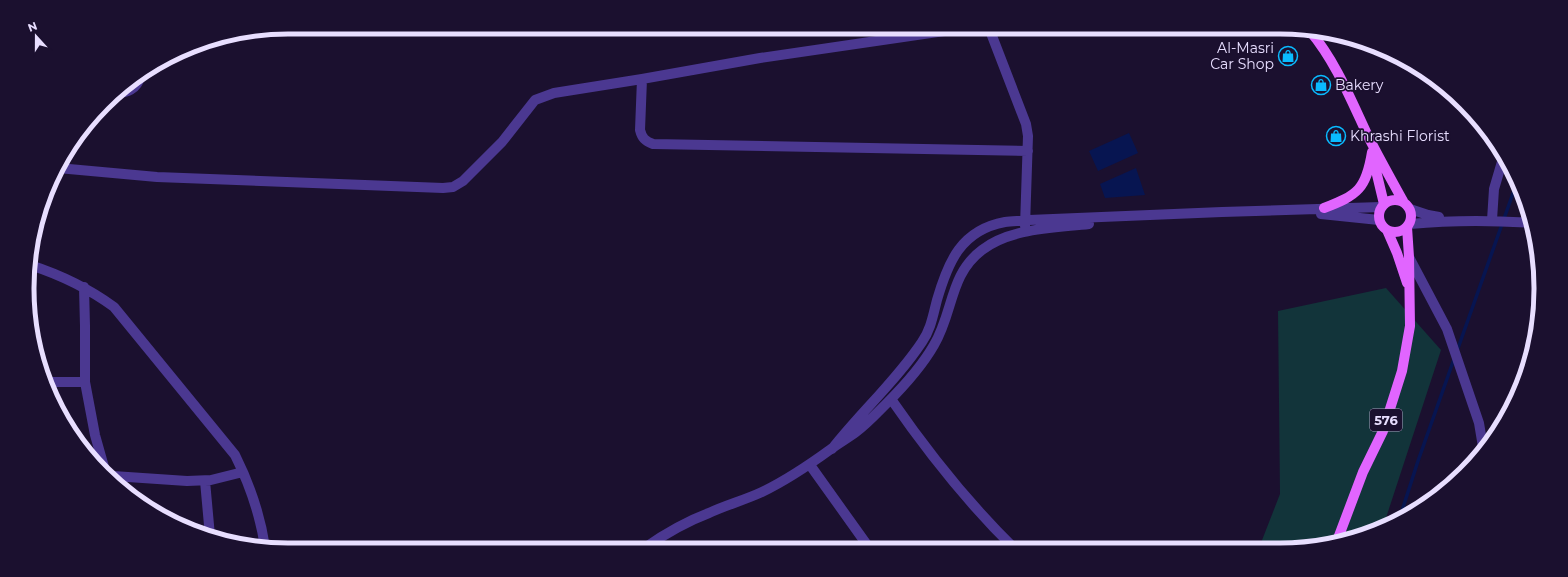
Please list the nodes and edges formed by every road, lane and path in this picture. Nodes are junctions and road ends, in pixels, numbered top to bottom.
1 (918, 34) edge
2 (991, 34) edge
3 (1314, 36) edge
4 (642, 79) junction
5 (1368, 136) junction
6 (1028, 151) junction
7 (1372, 152) junction
8 (1501, 164) edge
9 (64, 169) edge
10 (1402, 201) junction
11 (1383, 206) junction
12 (1324, 208) junction
13 (1410, 209) junction
14 (1290, 210) junction
15 (1144, 216) junction
16 (1025, 220) junction
17 (1379, 220) junction
18 (1454, 220) junction
19 (1492, 220) junction
20 (1525, 222) edge
21 (1408, 225) junction
22 (1387, 230) junction
23 (1025, 232) junction
24 (1410, 257) junction
25 (35, 267) edge
26 (84, 287) junction
27 (1410, 293) junction
28 (52, 382) edge
29 (85, 382) junction
30 (890, 399) junction
31 (1482, 442) edge
32 (832, 449) junction
33 (102, 461) edge
34 (810, 465) junction
35 (243, 472) junction
36 (117, 476) edge
37 (205, 480) junction
38 (209, 530) edge
39 (1339, 535) edge
40 (263, 541) edge
41 (653, 543) edge
42 (866, 543) edge
43 (1009, 543) edge

1 - 4 street
2 - 6 street
3 - 5 main road
4 - 6 street
4 - 9 street
5 - 7 main road
5 - 10 main road
6 - 16 street
7 - 11 main road
7 - 12 main road
8 - 19 street
10 - 11 main road
10 - 13 main road
11 - 12 street
11 - 17 main road
12 - 14 street
13 - 18 street
13 - 21 main road
14 - 15 street
14 - 17 street
15 - 16 street
15 - 23 street
16 - 23 street
16 - 32 street
17 - 22 main road
18 - 19 street
18 - 21 street
19 - 20 street
21 - 22 main road
21 - 24 main road
22 - 27 main road
23 - 30 street
24 - 27 main road
24 - 31 street
25 - 26 street
26 - 29 street
26 - 35 street
27 - 39 main road, 576
28 - 29 street
29 - 33 street
30 - 32 street
30 - 43 street
32 - 34 street
34 - 41 street
34 - 42 street
35 - 37 street
35 - 40 street
36 - 37 street
37 - 38 street

